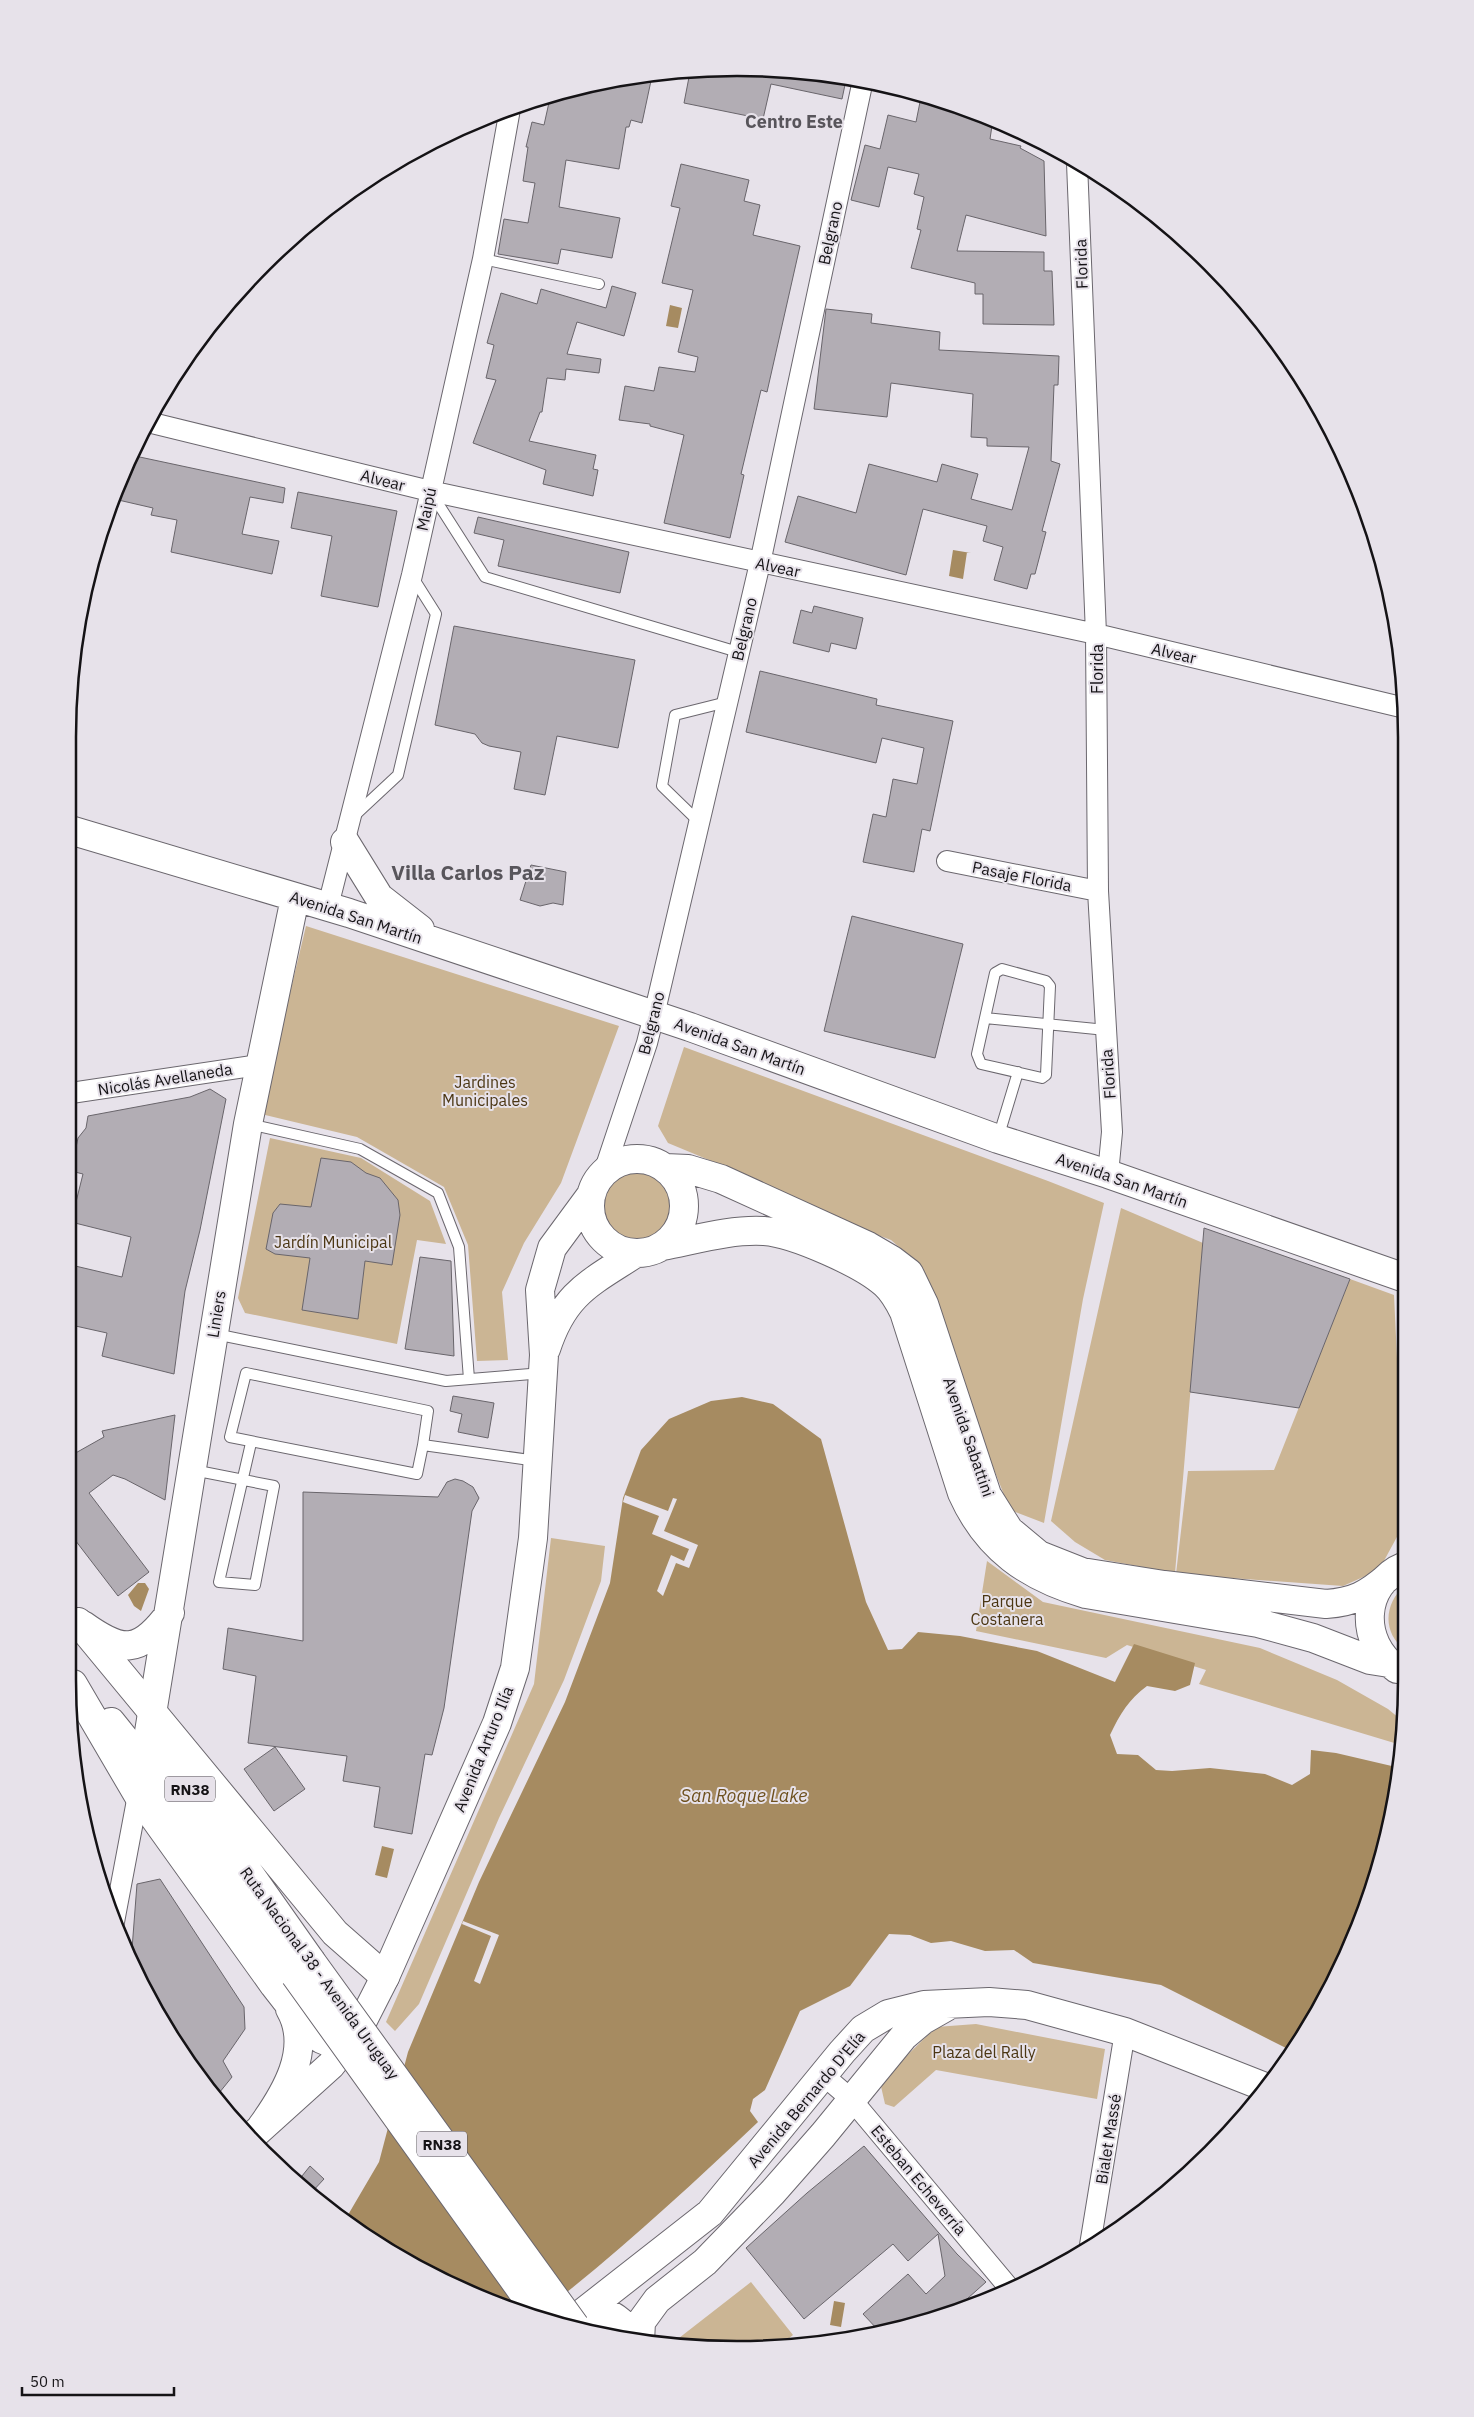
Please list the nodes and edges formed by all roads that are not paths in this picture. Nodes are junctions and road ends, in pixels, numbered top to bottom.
1 (861, 88) edge
2 (509, 117) edge
3 (1077, 171) edge
4 (483, 259) junction
5 (599, 284) dead end
6 (156, 424) edge
7 (430, 491) junction
8 (760, 563) junction
9 (412, 575) junction
10 (1096, 634) junction
11 (738, 652) junction
12 (727, 702) junction
13 (1397, 706) edge
14 (698, 821) junction
15 (347, 831) junction
16 (76, 832) edge
17 (947, 861) dead end
18 (1098, 892) junction
19 (295, 898) junction
20 (328, 906) junction
21 (444, 946) junction
22 (654, 1015) junction
23 (985, 1018) junction
24 (1048, 1024) junction
25 (1106, 1030) junction
26 (259, 1065) junction
27 (1018, 1072) junction
28 (76, 1092) edge
29 (248, 1124) junction
30 (998, 1138) junction
31 (665, 1168) junction
32 (1108, 1174) junction
33 (598, 1184) junction
34 (662, 1246) junction
35 (636, 1254) junction
36 (1398, 1276) edge
37 (213, 1333) junction
38 (544, 1364) junction
39 (469, 1379) junction
40 (251, 1442) junction
41 (423, 1445) junction
42 (538, 1462) junction
43 (192, 1470) junction
44 (243, 1480) junction
45 (1398, 1568) edge
46 (1398, 1568) edge
47 (170, 1613) junction
48 (76, 1618) edge
49 (1398, 1670) edge
50 (1398, 1671) edge
51 (76, 1678) edge
52 (76, 1690) edge
53 (151, 1721) junction
54 (138, 1795) junction
55 (117, 1907) edge
56 (294, 1973) junction
57 (385, 1977) junction
58 (950, 2004) junction
59 (1125, 2032) junction
60 (349, 2043) junction
61 (823, 2076) junction
62 (1259, 2085) edge
63 (851, 2099) junction
64 (256, 2132) edge
65 (1091, 2237) edge
66 (1005, 2283) edge
67 (535, 2309) edge
68 (569, 2319) edge
69 (575, 2320) edge
70 (578, 2321) edge
71 (629, 2331) edge
72 (639, 2333) edge

1 - 8 street, Belgrano
2 - 4 street, Maipú
3 - 10 street, Florida
4 - 5 lane
4 - 7 street, Maipú
6 - 7 street, Alvear
7 - 8 street, Alvear
7 - 9 street, Maipú
7 - 11 lane
8 - 10 street, Alvear
8 - 11 street, Belgrano
9 - 15 street, Maipú
9 - 15 lane
10 - 13 street, Alvear
10 - 18 street, Florida
11 - 12 street, Belgrano
12 - 14 street, Belgrano
12 - 14 lane
14 - 22 street, Belgrano
15 - 20 street, Maipú
15 - 21 main road
16 - 19 main road, Avenida San Martín
17 - 18 street, Pasaje Florida
18 - 25 street, Florida
19 - 20 main road, Avenida San Martín
19 - 26 main road, Liniers
20 - 21 main road, Avenida San Martín
21 - 22 main road, Avenida San Martín
22 - 30 main road, Avenida San Martín
22 - 33 street, Belgrano
23 - 24 lane
23 - 24 lane
23 - 27 lane
24 - 25 lane
24 - 27 lane
25 - 32 street, Florida
26 - 28 street, Nicolás Avellaneda
26 - 29 main road, Liniers
27 - 30 lane
29 - 37 main road, Liniers
29 - 39 lane
30 - 32 main road, Avenida San Martín
31 - 33 main road
31 - 34 main road
31 - 45 main road, Avenida Sabattini
32 - 36 main road, Avenida San Martín
33 - 35 main road
33 - 38 main road
34 - 35 main road
34 - 50 main road, Avenida Sabattini
35 - 38 main road
37 - 39 lane
37 - 43 main road, Liniers
38 - 39 lane
38 - 42 main road, Avenida Arturo Ilía
40 - 41 lane
40 - 41 lane
40 - 44 lane
41 - 42 lane
42 - 57 main road, Avenida Arturo Ilía
43 - 44 lane
43 - 47 main road, Liniers
44 - 44 lane
46 - 49 main road
47 - 48 main road
47 - 53 main road, Liniers
48 - 53 main road, Ruta Nacional 38 - Avenida Uruguay / RN38
51 - 56 main road, Ruta Nacional 38 - Avenida Uruguay / RN38
52 - 54 main road
53 - 56 main road, Ruta Nacional 38 - Avenida Uruguay / RN38
53 - 57 main road
54 - 55 street
54 - 56 main road
56 - 60 main road
56 - 64 main road
56 - 67 main road, Ruta Nacional 38 - Avenida Uruguay / RN38, bridge
56 - 68 main road, Ruta Nacional 38 - Avenida Uruguay / RN38, bridge
57 - 60 main road, Avenida Arturo Ilía
58 - 59 main road, Avenida Bernardo D'Elía
58 - 61 main road, Avenida Bernardo D'Elía
58 - 63 main road
59 - 62 main road, Avenida Bernardo D'Elía
59 - 65 street, Bialet Massé
60 - 64 main road
61 - 63 street, Esteban Echeverría
61 - 69 main road, Avenida Bernardo D'Elía
63 - 66 street, Esteban Echeverría
63 - 72 main road
70 - 71 main road

